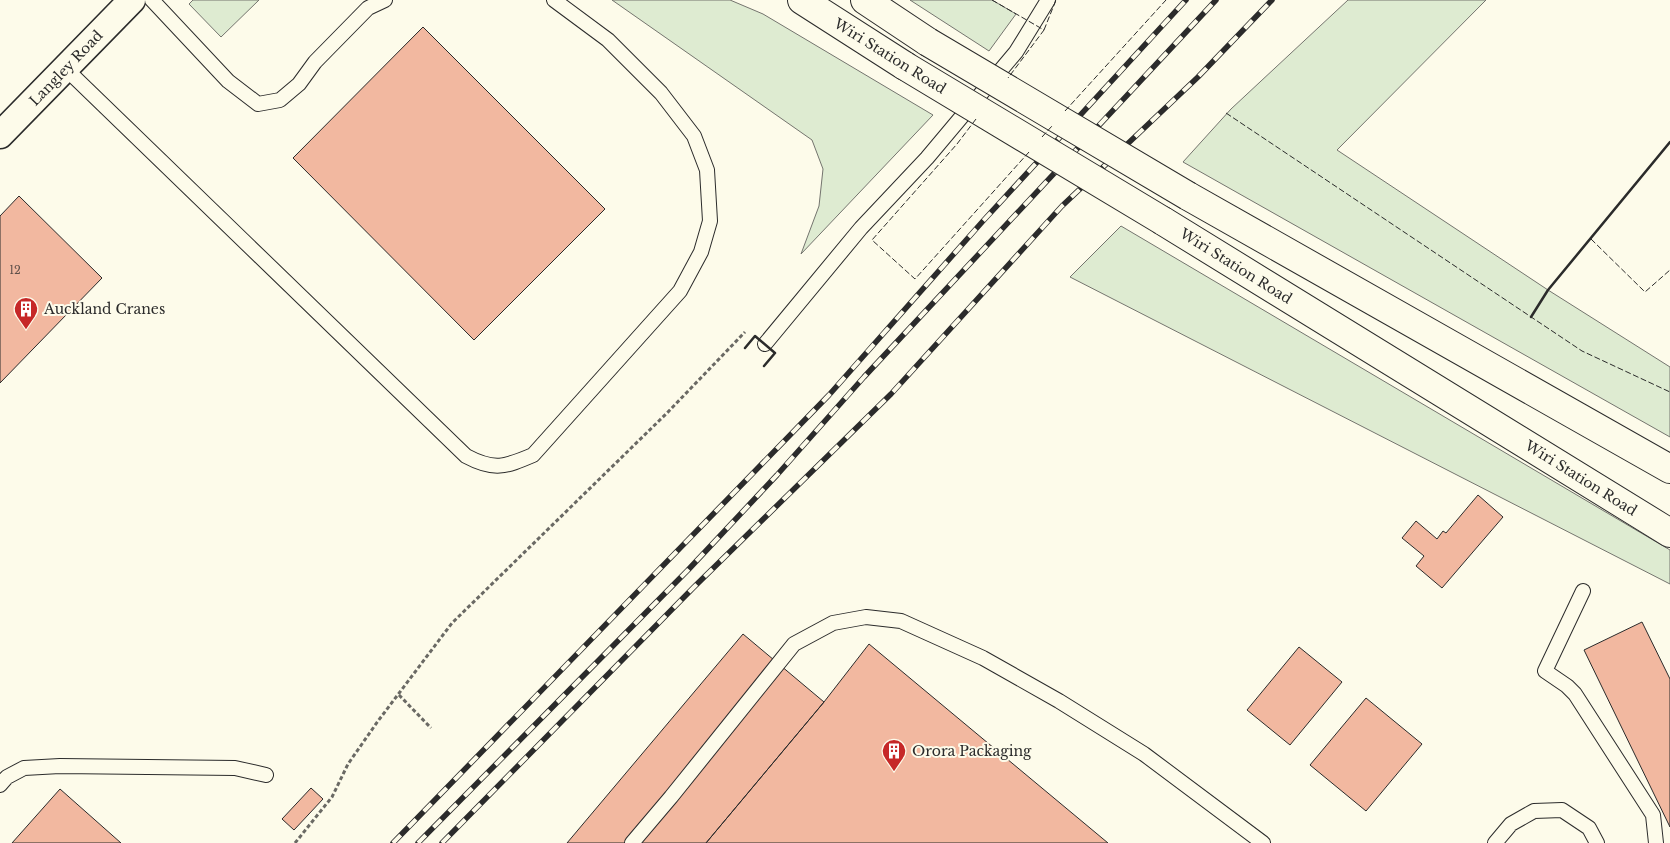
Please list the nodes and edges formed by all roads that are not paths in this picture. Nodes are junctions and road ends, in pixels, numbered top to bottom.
1 (132, 0) edge
2 (152, 0) edge
3 (385, 0) edge
4 (554, 0) edge
5 (802, 0) edge
6 (865, 0) edge
7 (1048, 0) edge
8 (65, 68) junction
9 (0, 135) edge
10 (765, 344) dead end
11 (1670, 469) edge
12 (1670, 533) edge
13 (1583, 591) dead end
14 (266, 775) dead end
15 (0, 785) edge
16 (632, 843) edge
17 (1263, 843) edge
18 (1495, 843) edge
19 (1597, 843) edge
20 (1656, 843) edge

1 - 8 street, Langley Road
2 - 3 lane
4 - 8 lane
5 - 12 main road, Wiri Station Road, bridge
6 - 11 main road, bridge
7 - 10 lane
8 - 9 street, Langley Road
13 - 20 lane
14 - 15 lane
16 - 17 lane
18 - 19 lane

